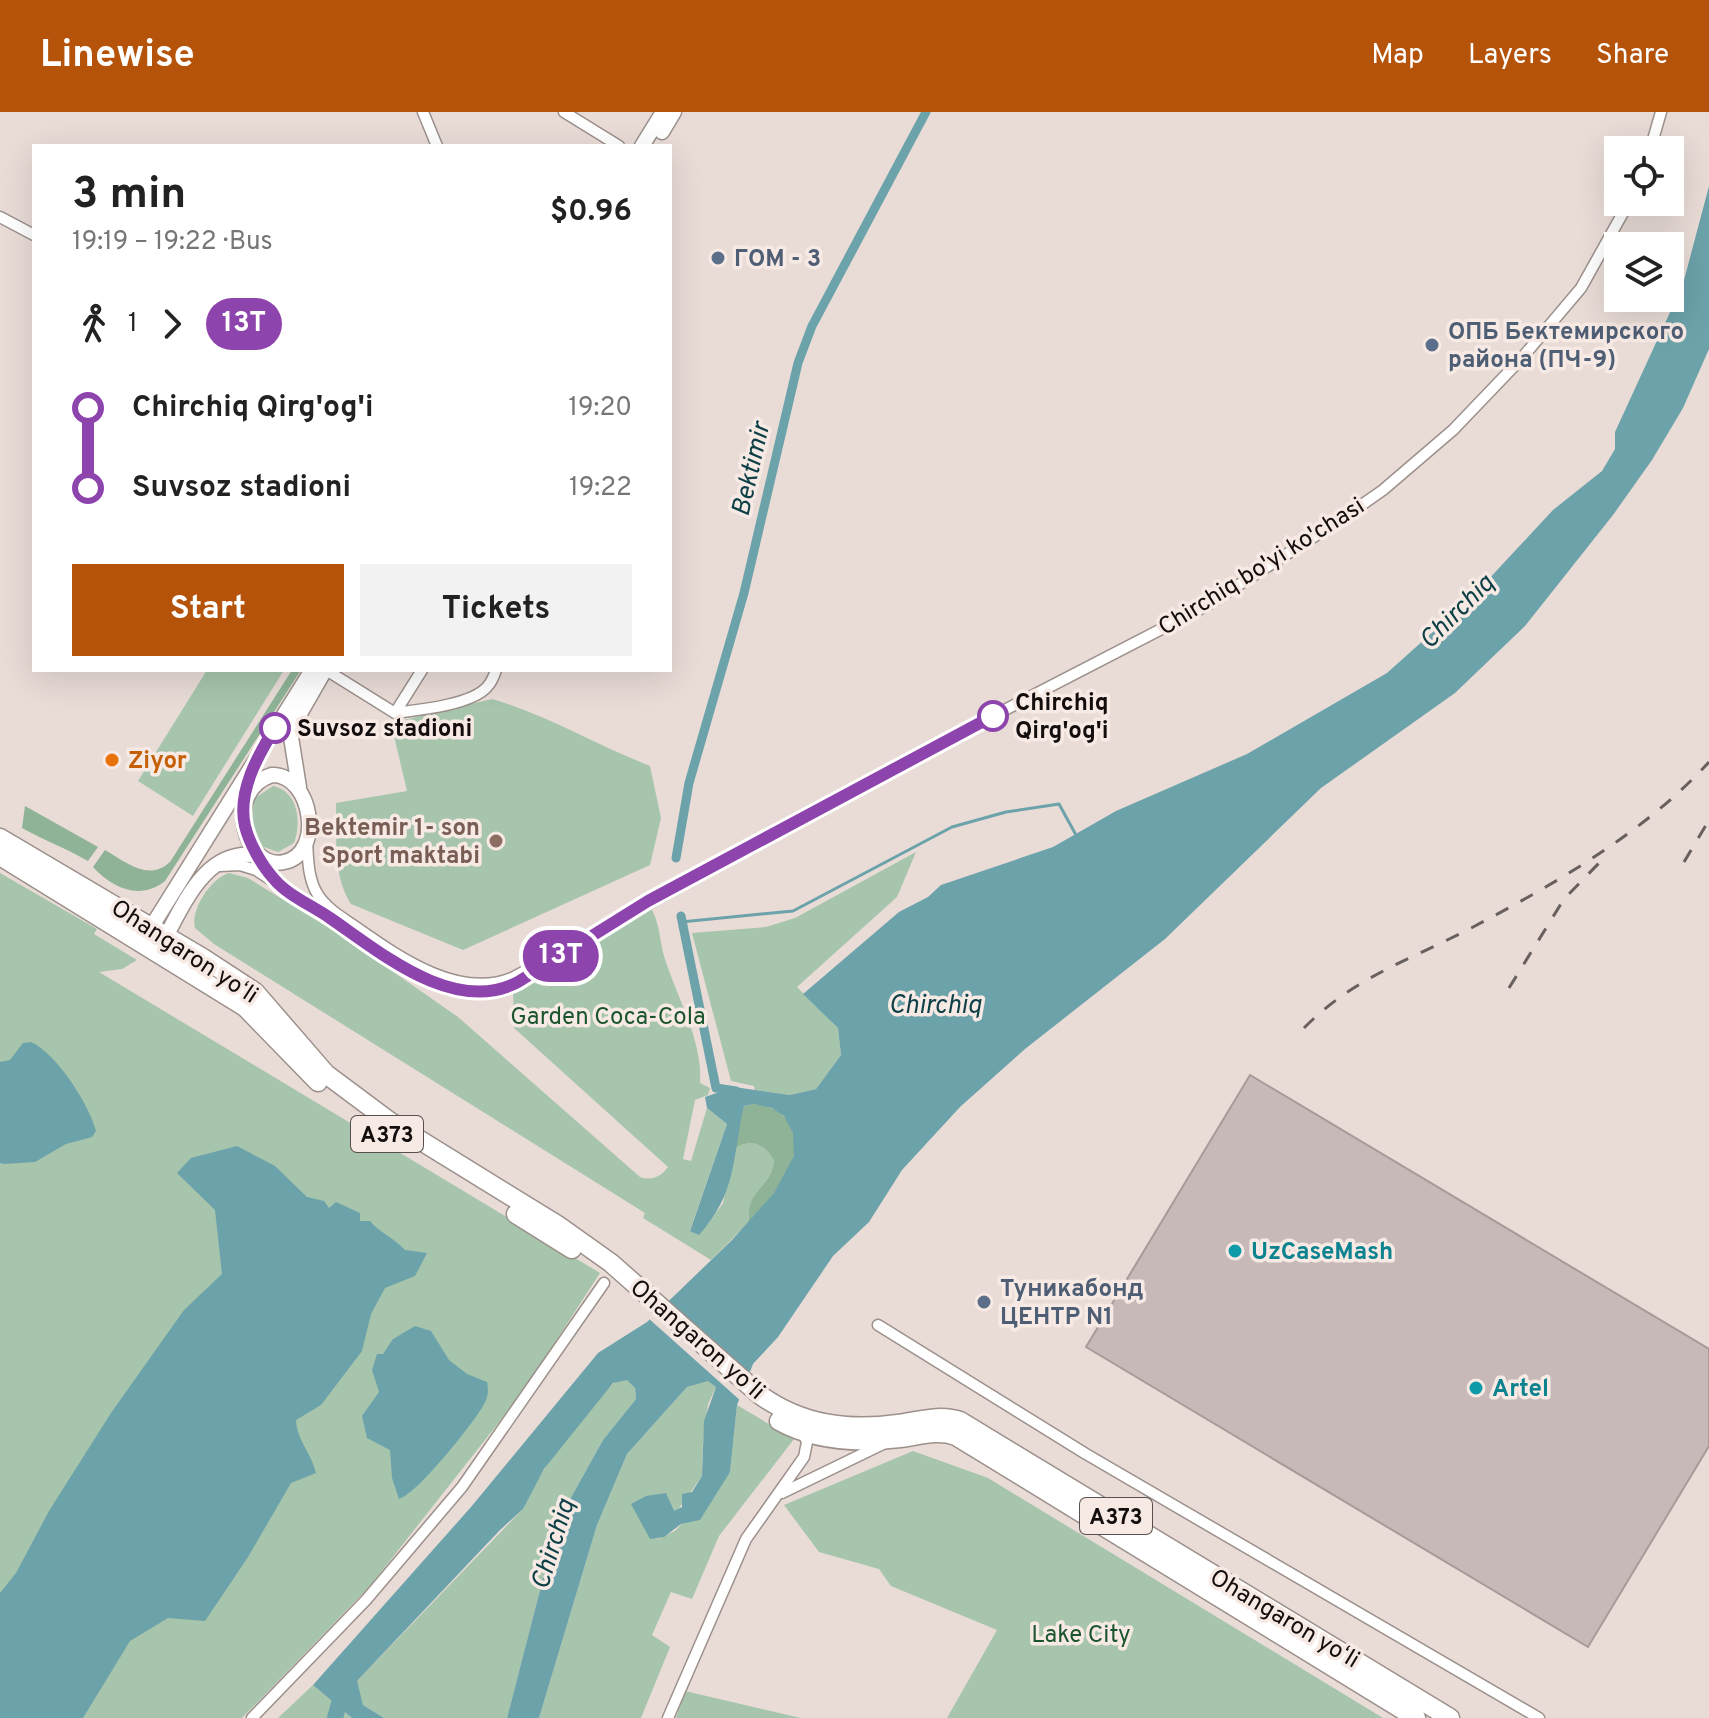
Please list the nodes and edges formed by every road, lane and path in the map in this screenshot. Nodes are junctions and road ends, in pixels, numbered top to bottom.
1 (423, 112) edge
2 (564, 112) edge
3 (663, 112) edge
4 (674, 112) edge
5 (1661, 112) edge
6 (1654, 136) edge
7 (436, 144) edge
8 (616, 144) edge
9 (643, 144) edge
10 (654, 144) edge
11 (1621, 216) edge
12 (0, 217) edge
13 (32, 234) edge
14 (311, 672) edge
15 (325, 672) edge
16 (329, 672) edge
17 (421, 672) edge
18 (495, 672) edge
19 (395, 713) junction
20 (255, 759) junction
21 (300, 790) junction
22 (247, 793) junction
23 (211, 832) junction
24 (0, 838) edge
25 (307, 838) junction
26 (0, 856) edge
27 (259, 856) junction
28 (206, 871) junction
29 (275, 881) junction
30 (591, 934) junction
31 (155, 939) junction
32 (604, 1283) dead end
33 (878, 1325) dead end
34 (756, 1400) junction
35 (803, 1433) junction
36 (896, 1439) junction
37 (780, 1494) junction
38 (252, 1718) edge
39 (668, 1718) edge
40 (1416, 1718) edge
41 (1450, 1718) edge
42 (1539, 1718) edge

1 - 7 street
2 - 8 street
3 - 9 main road
4 - 10 main road
5 - 6 street
11 - 30 street, Chirchiq bo'yi ko'chasi
12 - 13 street
14 - 20 main road
15 - 21 main road
16 - 19 street
17 - 19 street
18 - 19 street
20 - 22 main road
20 - 23 main road
21 - 22 main road
21 - 25 main road
22 - 23 main road
22 - 27 main road
23 - 31 main road
24 - 31 highway, Ohangaron yoʻli / A373
25 - 27 main road
25 - 30 street, Chirchiq bo'yi ko'chasi
26 - 31 highway, Ohangaron yoʻli / A373
27 - 28 main road
27 - 29 street, Chirchiq bo'yi ko'chasi
28 - 29 street, Chirchiq bo'yi ko'chasi
28 - 31 main road
29 - 30 street, Chirchiq bo'yi ko'chasi
31 - 34 highway, Ohangaron yoʻli / A373
32 - 38 street
33 - 42 street
34 - 35 highway, Ohangaron yoʻli / A373
34 - 41 highway, Ohangaron yoʻli / A373
35 - 36 highway, Ohangaron yoʻli / A373
35 - 37 street
36 - 37 street
36 - 40 highway, Ohangaron yoʻli / A373
37 - 39 street

